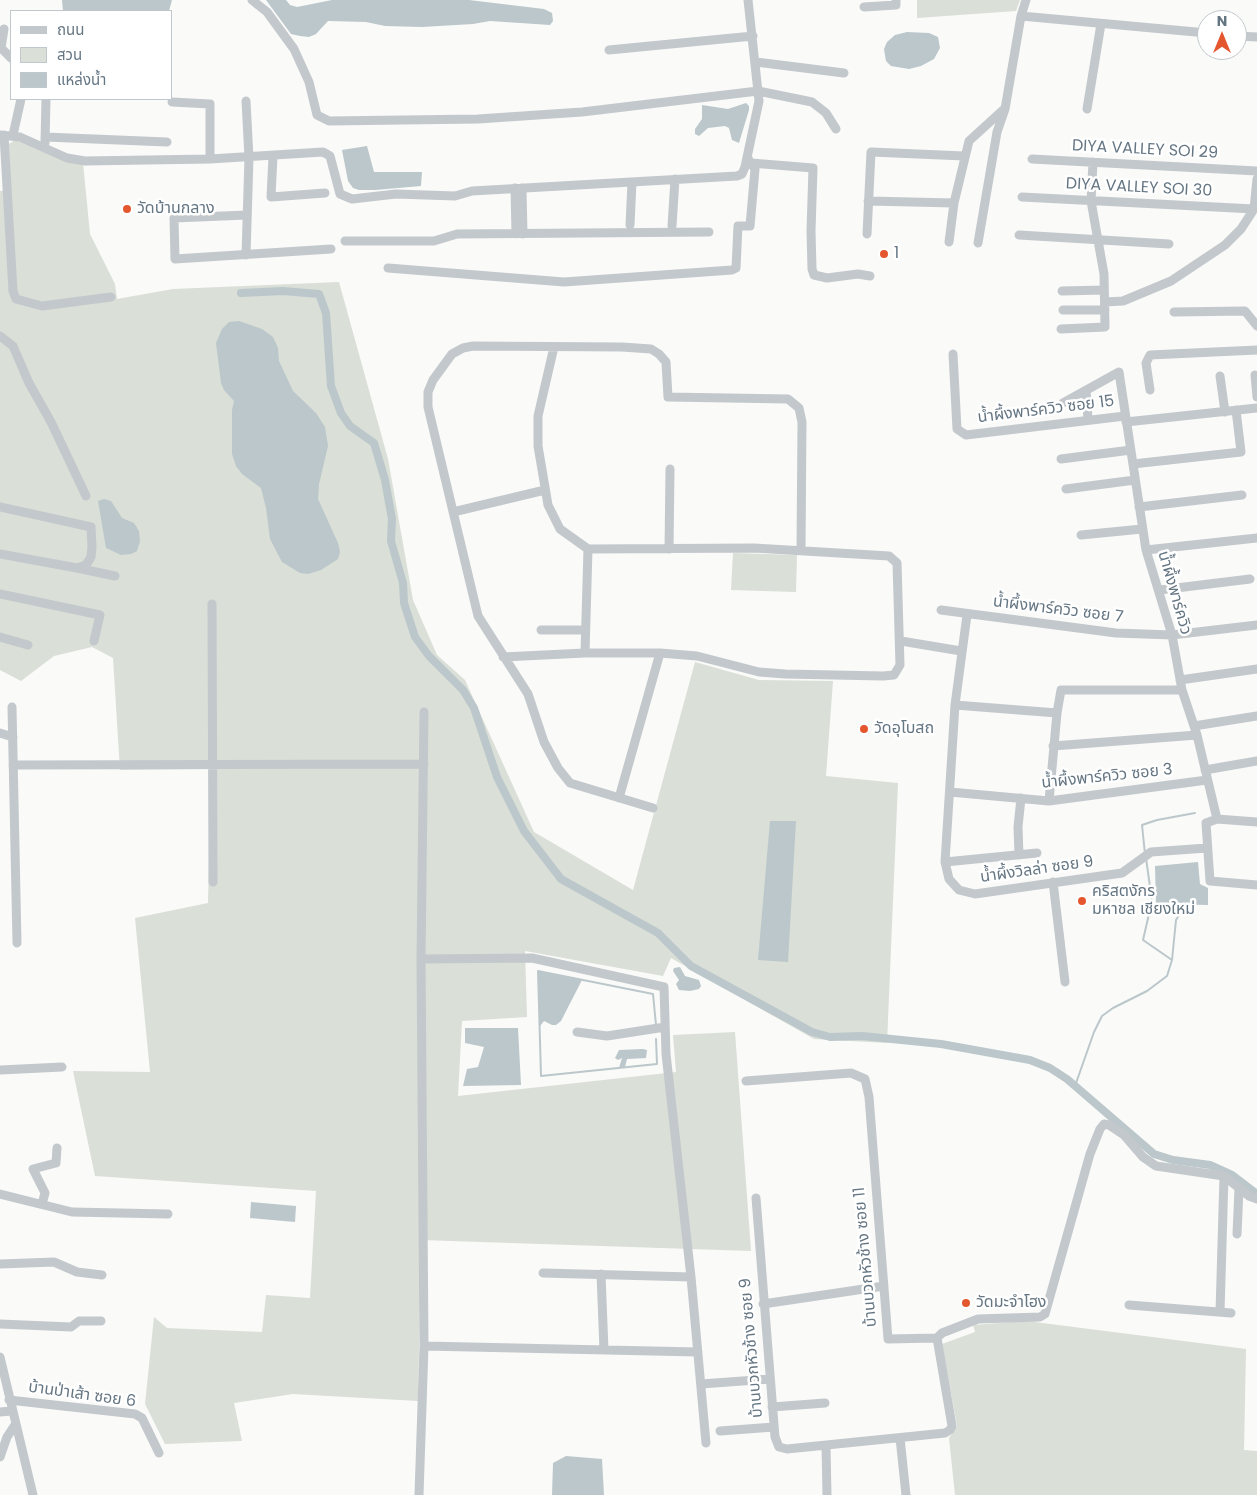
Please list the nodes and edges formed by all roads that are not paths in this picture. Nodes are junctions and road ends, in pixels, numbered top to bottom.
1 (252, 0) edge
2 (748, 0) edge
3 (896, 0) edge
4 (1026, 0) edge
5 (864, 7) dead end
6 (1021, 16) junction
7 (1101, 24) junction
8 (4, 29) dead end
9 (1197, 32) edge
10 (753, 36) junction
11 (609, 50) dead end
12 (10, 57) edge
13 (756, 62) junction
14 (844, 74) dead end
15 (758, 91) junction
16 (22, 100) edge
17 (46, 100) edge
18 (246, 101) dead end
19 (172, 102) dead end
20 (1005, 108) junction
21 (1087, 109) dead end
22 (836, 129) dead end
23 (6, 135) edge
24 (45, 137) junction
25 (167, 142) dead end
26 (44, 148) junction
27 (273, 156) junction
28 (964, 156) junction
29 (249, 158) junction
30 (1032, 159) dead end
31 (210, 160) junction
32 (749, 160) junction
33 (1093, 162) junction
34 (1257, 171) edge
35 (742, 174) junction
36 (755, 174) junction
37 (675, 179) junction
38 (1257, 179) edge
39 (632, 182) junction
40 (518, 188) junction
41 (325, 193) dead end
42 (1022, 197) dead end
43 (1091, 200) junction
44 (868, 201) junction
45 (954, 203) junction
46 (1254, 209) junction
47 (247, 215) junction
48 (630, 225) dead end
49 (672, 226) dead end
50 (709, 232) dead end
51 (519, 234) junction
52 (867, 234) dead end
53 (1019, 235) dead end
54 (1098, 238) junction
55 (345, 241) dead end
56 (949, 242) dead end
57 (978, 243) dead end
58 (1169, 244) dead end
59 (331, 249) dead end
60 (246, 255) junction
61 (388, 268) dead end
62 (870, 276) dead end
63 (1104, 290) junction
64 (1062, 291) dead end
65 (111, 297) dead end
66 (1105, 306) junction
67 (1063, 310) dead end
68 (1174, 312) dead end
69 (1257, 326) edge
70 (1061, 329) dead end
71 (0, 336) edge
72 (554, 347) junction
73 (1257, 350) edge
74 (952, 354) dead end
75 (1254, 375) dead end
76 (1220, 376) dead end
77 (1086, 390) junction
78 (1150, 390) dead end
79 (1257, 397) edge
80 (1063, 403) dead end
81 (1257, 408) edge
82 (1236, 410) junction
83 (1224, 412) junction
84 (1126, 419) junction
85 (1088, 420) junction
86 (1131, 450) junction
87 (1061, 458) dead end
88 (1133, 464) junction
89 (670, 468) dead end
90 (1135, 480) junction
91 (1066, 489) dead end
92 (544, 490) junction
93 (1242, 495) dead end
94 (86, 496) dead end
95 (0, 507) edge
96 (1139, 507) junction
97 (453, 512) junction
98 (1142, 529) junction
99 (1081, 535) dead end
100 (1257, 538) edge
101 (588, 549) junction
102 (669, 549) junction
103 (800, 550) junction
104 (1146, 550) junction
105 (0, 554) edge
106 (77, 568) junction
107 (115, 576) dead end
108 (1250, 579) dead end
109 (1160, 590) junction
110 (0, 594) edge
111 (212, 604) dead end
112 (941, 610) dead end
113 (967, 615) junction
114 (1257, 625) edge
115 (541, 630) dead end
116 (586, 630) junction
117 (1172, 635) junction
118 (0, 637) edge
119 (94, 641) dead end
120 (901, 641) junction
121 (28, 645) dead end
122 (961, 651) junction
123 (585, 653) junction
124 (660, 653) junction
125 (503, 656) junction
126 (1257, 669) edge
127 (1180, 680) junction
128 (1182, 690) junction
129 (955, 704) junction
130 (12, 707) dead end
131 (424, 712) dead end
132 (1056, 713) junction
133 (1257, 716) edge
134 (1195, 731) junction
135 (0, 733) edge
136 (13, 736) junction
137 (1053, 746) junction
138 (1257, 761) edge
139 (213, 764) junction
140 (424, 764) junction
141 (13, 765) junction
142 (1205, 770) junction
143 (1207, 780) junction
144 (950, 792) junction
145 (619, 798) junction
146 (1021, 798) junction
147 (1049, 801) junction
148 (654, 808) dead end
149 (1217, 818) junction
150 (1257, 822) edge
151 (1207, 848) junction
152 (1036, 853) dead end
153 (1019, 855) junction
154 (945, 862) junction
155 (213, 882) dead end
156 (1053, 882) junction
157 (1257, 885) edge
158 (17, 942) dead end
159 (421, 959) junction
160 (1065, 982) dead end
161 (665, 1027) junction
162 (577, 1032) dead end
163 (62, 1067) dead end
164 (0, 1070) edge
165 (746, 1081) dead end
166 (57, 1148) dead end
167 (1224, 1176) junction
168 (1239, 1188) junction
169 (0, 1194) edge
170 (756, 1198) dead end
171 (1257, 1199) edge
172 (42, 1204) junction
173 (168, 1214) dead end
174 (1237, 1234) dead end
175 (0, 1264) edge
176 (542, 1273) dead end
177 (601, 1274) junction
178 (102, 1275) dead end
179 (691, 1277) junction
180 (884, 1286) junction
181 (763, 1304) junction
182 (1129, 1306) dead end
183 (1220, 1312) junction
184 (1230, 1313) dead end
185 (101, 1321) dead end
186 (0, 1324) edge
187 (937, 1338) junction
188 (424, 1346) junction
189 (604, 1350) junction
190 (698, 1352) junction
191 (0, 1360) edge
192 (770, 1379) junction
193 (701, 1384) junction
194 (9, 1400) junction
195 (825, 1403) dead end
196 (772, 1407) junction
197 (11, 1411) junction
198 (0, 1412) edge
199 (15, 1425) junction
200 (774, 1427) junction
201 (720, 1431) dead end
202 (900, 1438) junction
203 (706, 1443) dead end
204 (826, 1446) junction
205 (159, 1453) dead end
206 (0, 1457) edge
207 (33, 1495) edge
208 (419, 1495) edge
209 (828, 1495) edge
210 (906, 1495) edge

1 - 15 street
2 - 10 street
3 - 5 street
4 - 6 street
6 - 7 street
6 - 20 street
7 - 9 street
7 - 21 street
8 - 12 street
10 - 11 street
10 - 13 street
13 - 14 street
13 - 15 street
15 - 22 street
15 - 32 street
16 - 23 street
17 - 24 street
18 - 29 street
19 - 31 street
20 - 28 street
20 - 57 street
23 - 26 street
23 - 65 street
24 - 25 street
24 - 26 street
26 - 31 street
27 - 29 street
27 - 40 street
27 - 41 street
28 - 44 street
28 - 45 street
29 - 31 street
29 - 47 street
30 - 33 street, DIYA VALLEY SOI 29
32 - 35 street
32 - 36 street
32 - 62 street
33 - 34 street, DIYA VALLEY SOI 29
33 - 43 street
35 - 36 street
35 - 37 street
36 - 61 street
37 - 39 street
37 - 49 street
38 - 46 street
39 - 40 street
39 - 48 street
40 - 51 street
42 - 43 street, DIYA VALLEY SOI 30
43 - 46 street, DIYA VALLEY SOI 30
43 - 54 street
44 - 45 street
44 - 52 street
45 - 56 street
46 - 66 street
47 - 60 street
47 - 60 street
50 - 51 street
51 - 55 street
53 - 54 street
54 - 58 street
54 - 63 street
59 - 60 street
63 - 64 street
63 - 66 street
66 - 67 street
66 - 70 street
68 - 69 street
71 - 94 street
72 - 92 street
72 - 97 street
72 - 103 street
73 - 78 street
74 - 85 street, น้ำผึ้งพาร์ควิว ซอย 15
75 - 79 street
76 - 83 street
77 - 80 street
77 - 84 street, น้ำผึ้งพาร์ควิว
77 - 85 street
81 - 82 street, น้ำผึ้งพาร์ควิว ซอย 15
82 - 83 street, น้ำผึ้งพาร์ควิว ซอย 15
82 - 88 street
83 - 84 street, น้ำผึ้งพาร์ควิว ซอย 15
84 - 85 street, น้ำผึ้งพาร์ควิว ซอย 15
84 - 86 street, น้ำผึ้งพาร์ควิว
86 - 87 street
86 - 88 street, น้ำผึ้งพาร์ควิว
88 - 90 street, น้ำผึ้งพาร์ควิว
89 - 102 street
90 - 91 street
90 - 96 street, น้ำผึ้งพาร์ควิว
92 - 97 street
92 - 101 street
93 - 96 street
95 - 106 street
96 - 98 street, น้ำผึ้งพาร์ควิว
97 - 125 street
98 - 99 street
98 - 104 street, น้ำผึ้งพาร์ควิว
100 - 104 street
101 - 102 street
101 - 116 street
102 - 103 street
103 - 120 street
104 - 109 street, น้ำผึ้งพาร์ควิว
105 - 106 street
106 - 107 street
108 - 109 street
109 - 117 street, น้ำผึ้งพาร์ควิว
110 - 119 street
111 - 139 street
112 - 113 street, น้ำผึ้งพาร์ควิว ซอย 7
113 - 117 street, น้ำผึ้งพาร์ควิว ซอย 7
113 - 122 street, น้ำผึ้งวิลล่า ซอย 9
114 - 117 street, น้ำผึ้งพาร์ควิว ซอย 7
115 - 116 street
116 - 123 street
117 - 127 street, น้ำผึ้งพาร์ควิว
118 - 121 street
120 - 122 street
120 - 124 street
122 - 129 street, น้ำผึ้งวิลล่า ซอย 9
123 - 124 street
123 - 125 street
124 - 145 street
125 - 145 street
126 - 127 street
127 - 128 street, น้ำผึ้งพาร์ควิว
128 - 132 street
128 - 134 street, น้ำผึ้งพาร์ควิว
129 - 132 street
129 - 144 street, น้ำผึ้งวิลล่า ซอย 9
130 - 136 street
131 - 140 street
132 - 137 street
133 - 134 street, น้ำผึ้งพาร์ควิว ซอย 3
134 - 137 street, น้ำผึ้งพาร์ควิว ซอย 3
134 - 142 street, น้ำผึ้งพาร์ควิว
135 - 136 street
136 - 141 street
137 - 147 street
138 - 142 street
139 - 140 street
139 - 141 street
139 - 155 street
140 - 159 street
141 - 158 street
142 - 143 street, น้ำผึ้งพาร์ควิว
143 - 147 street, น้ำผึ้งพาร์ควิว ซอย 3
143 - 149 street, น้ำผึ้งพาร์ควิว
144 - 146 street, น้ำผึ้งพาร์ควิว ซอย 3
144 - 154 street, น้ำผึ้งวิลล่า ซอย 9
145 - 148 street
146 - 147 street, น้ำผึ้งพาร์ควิว ซอย 3
146 - 153 street
149 - 150 street
149 - 151 street
151 - 156 street, น้ำผึ้งวิลล่า ซอย 9
151 - 157 street
152 - 153 street
153 - 154 street
154 - 156 street, น้ำผึ้งวิลล่า ซอย 9
156 - 160 street
159 - 161 street
159 - 188 street
161 - 162 street
161 - 179 street
163 - 164 street
165 - 180 street, บ้านบวกหัวช้าง ซอย 11
166 - 172 street
167 - 168 street
167 - 183 street
167 - 187 street
168 - 171 street
168 - 174 street
169 - 172 street
170 - 181 street, บ้านบวกหัวช้าง ซอย 9
172 - 173 street
175 - 178 street
176 - 177 street
177 - 179 street
177 - 189 street
179 - 190 street
180 - 181 street
180 - 187 street, บ้านบวกหัวช้าง ซอย 11
181 - 192 street, บ้านบวกหัวช้าง ซอย 9
182 - 183 street
183 - 184 street
185 - 186 street
187 - 202 street
188 - 189 street
188 - 208 street
189 - 190 street
190 - 193 street
191 - 194 street
192 - 193 street
192 - 196 street, บ้านบวกหัวช้าง ซอย 9
193 - 203 street
194 - 197 street
194 - 205 street, บ้านป่าเส้า ซอย 6
195 - 196 street
196 - 200 street, บ้านบวกหัวช้าง ซอย 9
197 - 198 street
197 - 199 street
199 - 206 street
199 - 207 street
200 - 201 street
200 - 204 street, บ้านบวกหัวช้าง ซอย 9
202 - 204 street
202 - 210 street
204 - 209 street

